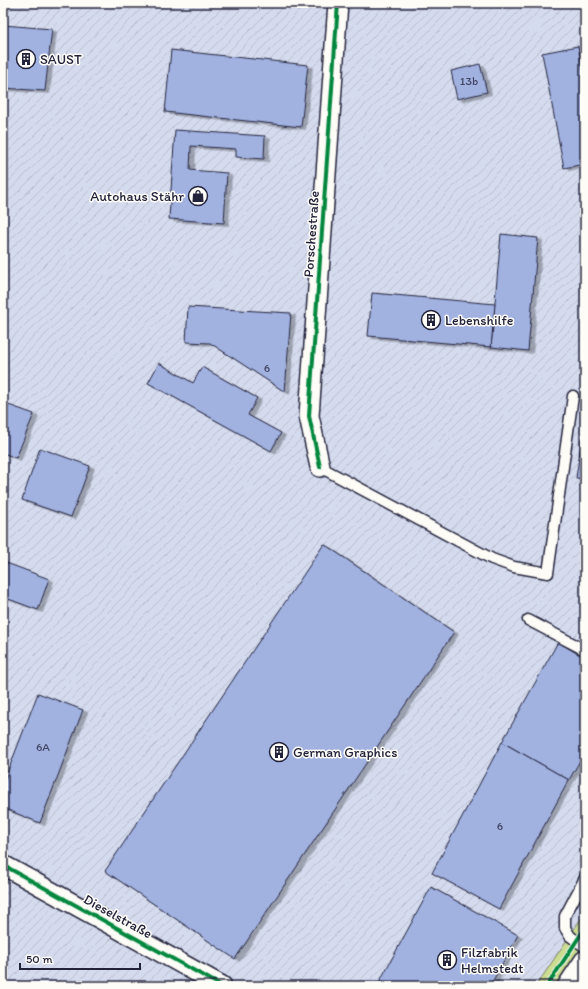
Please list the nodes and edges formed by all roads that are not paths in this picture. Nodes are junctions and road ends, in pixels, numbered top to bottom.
1 (338, 3) edge
2 (573, 396) dead end
3 (320, 467) joint
4 (528, 620) dead end
5 (585, 650) edge
6 (3, 865) edge
7 (585, 878) edge
8 (585, 947) edge
9 (585, 962) edge
10 (222, 986) edge
11 (569, 986) edge

1 - 3 street, Porschestraße
2 - 3 lane
4 - 5 lane
6 - 10 street, Dieselstraße
7 - 8 lane
9 - 11 main road

